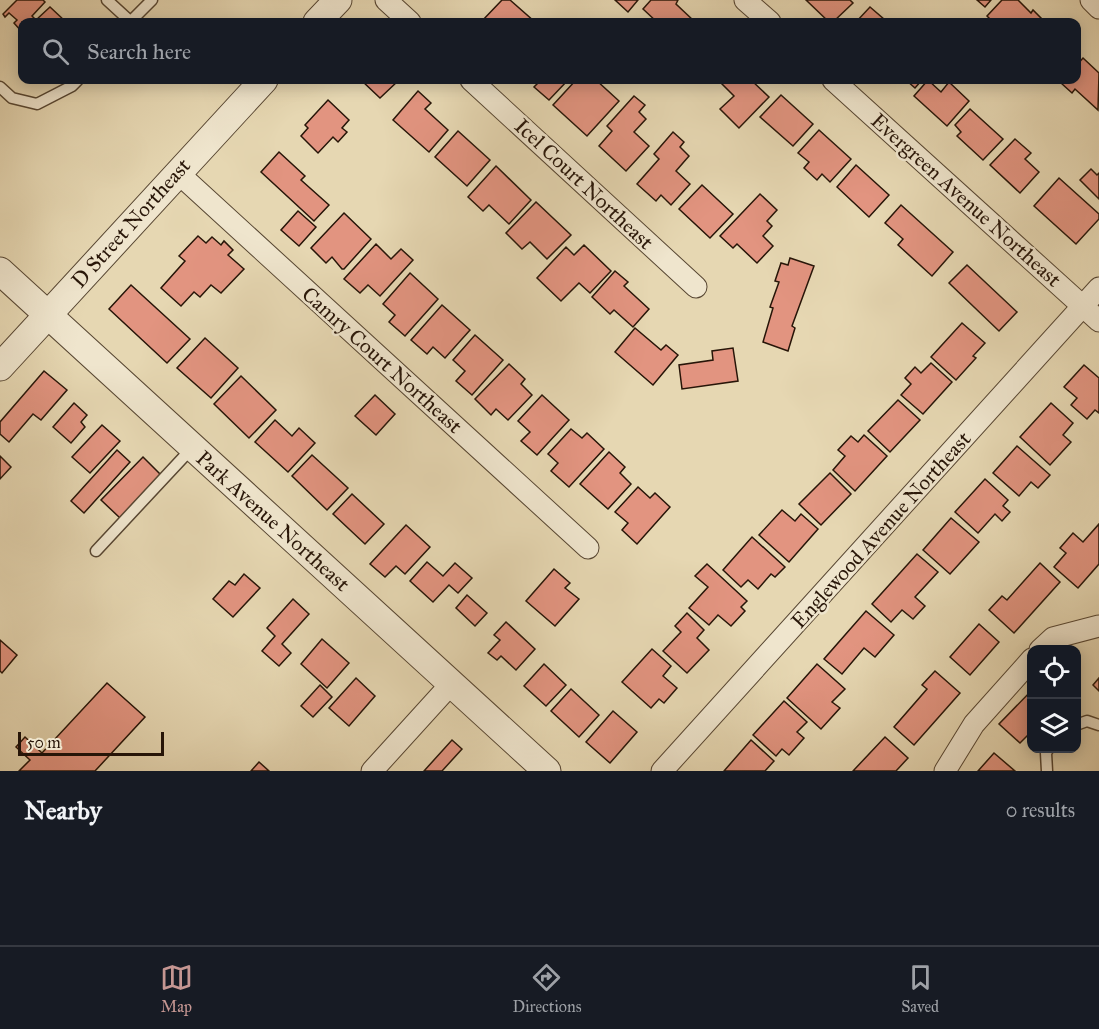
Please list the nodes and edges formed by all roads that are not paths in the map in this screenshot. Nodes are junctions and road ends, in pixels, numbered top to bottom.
1 (107, 0) edge
2 (152, 0) edge
3 (338, 0) edge
4 (386, 0) edge
5 (745, 0) edge
6 (1091, 0) edge
7 (1099, 8) edge
8 (126, 18) edge
9 (134, 18) edge
10 (321, 18) edge
11 (406, 18) edge
12 (765, 18) edge
13 (74, 84) edge
14 (260, 84) edge
15 (475, 84) edge
16 (836, 84) edge
17 (0, 87) edge
18 (177, 172) junction
19 (0, 271) edge
20 (696, 287) dead end
21 (1099, 288) edge
22 (1083, 306) junction
23 (48, 315) junction
24 (1099, 321) edge
25 (0, 367) edge
26 (193, 447) junction
27 (588, 548) dead end
28 (96, 551) dead end
29 (1099, 626) edge
30 (1045, 645) edge
31 (1027, 665) edge
32 (451, 684) junction
33 (1081, 723) edge
34 (1099, 725) edge
35 (1046, 753) edge
36 (372, 771) edge
37 (547, 771) edge
38 (662, 771) edge
39 (945, 771) edge
40 (1047, 771) edge

1 - 8 lane
2 - 9 lane
3 - 10 street
4 - 11 street
5 - 12 street
6 - 7 street
13 - 17 lane
14 - 18 street, D Street Northeast
15 - 20 street, Icel Court Northeast
16 - 22 street, Evergreen Avenue Northeast
18 - 23 street, D Street Northeast
18 - 27 street, Camry Court Northeast
19 - 23 street, Park Avenue Northeast
21 - 22 street, Englewood Avenue Northeast
22 - 24 street, Evergreen Avenue Northeast
22 - 38 street, Englewood Avenue Northeast
23 - 25 street, D Street Northeast
23 - 26 street, Park Avenue Northeast
26 - 28 lane
26 - 32 street, Park Avenue Northeast
29 - 30 street
31 - 39 street
32 - 36 street
32 - 37 street, Park Avenue Northeast
33 - 34 lane
35 - 40 lane

